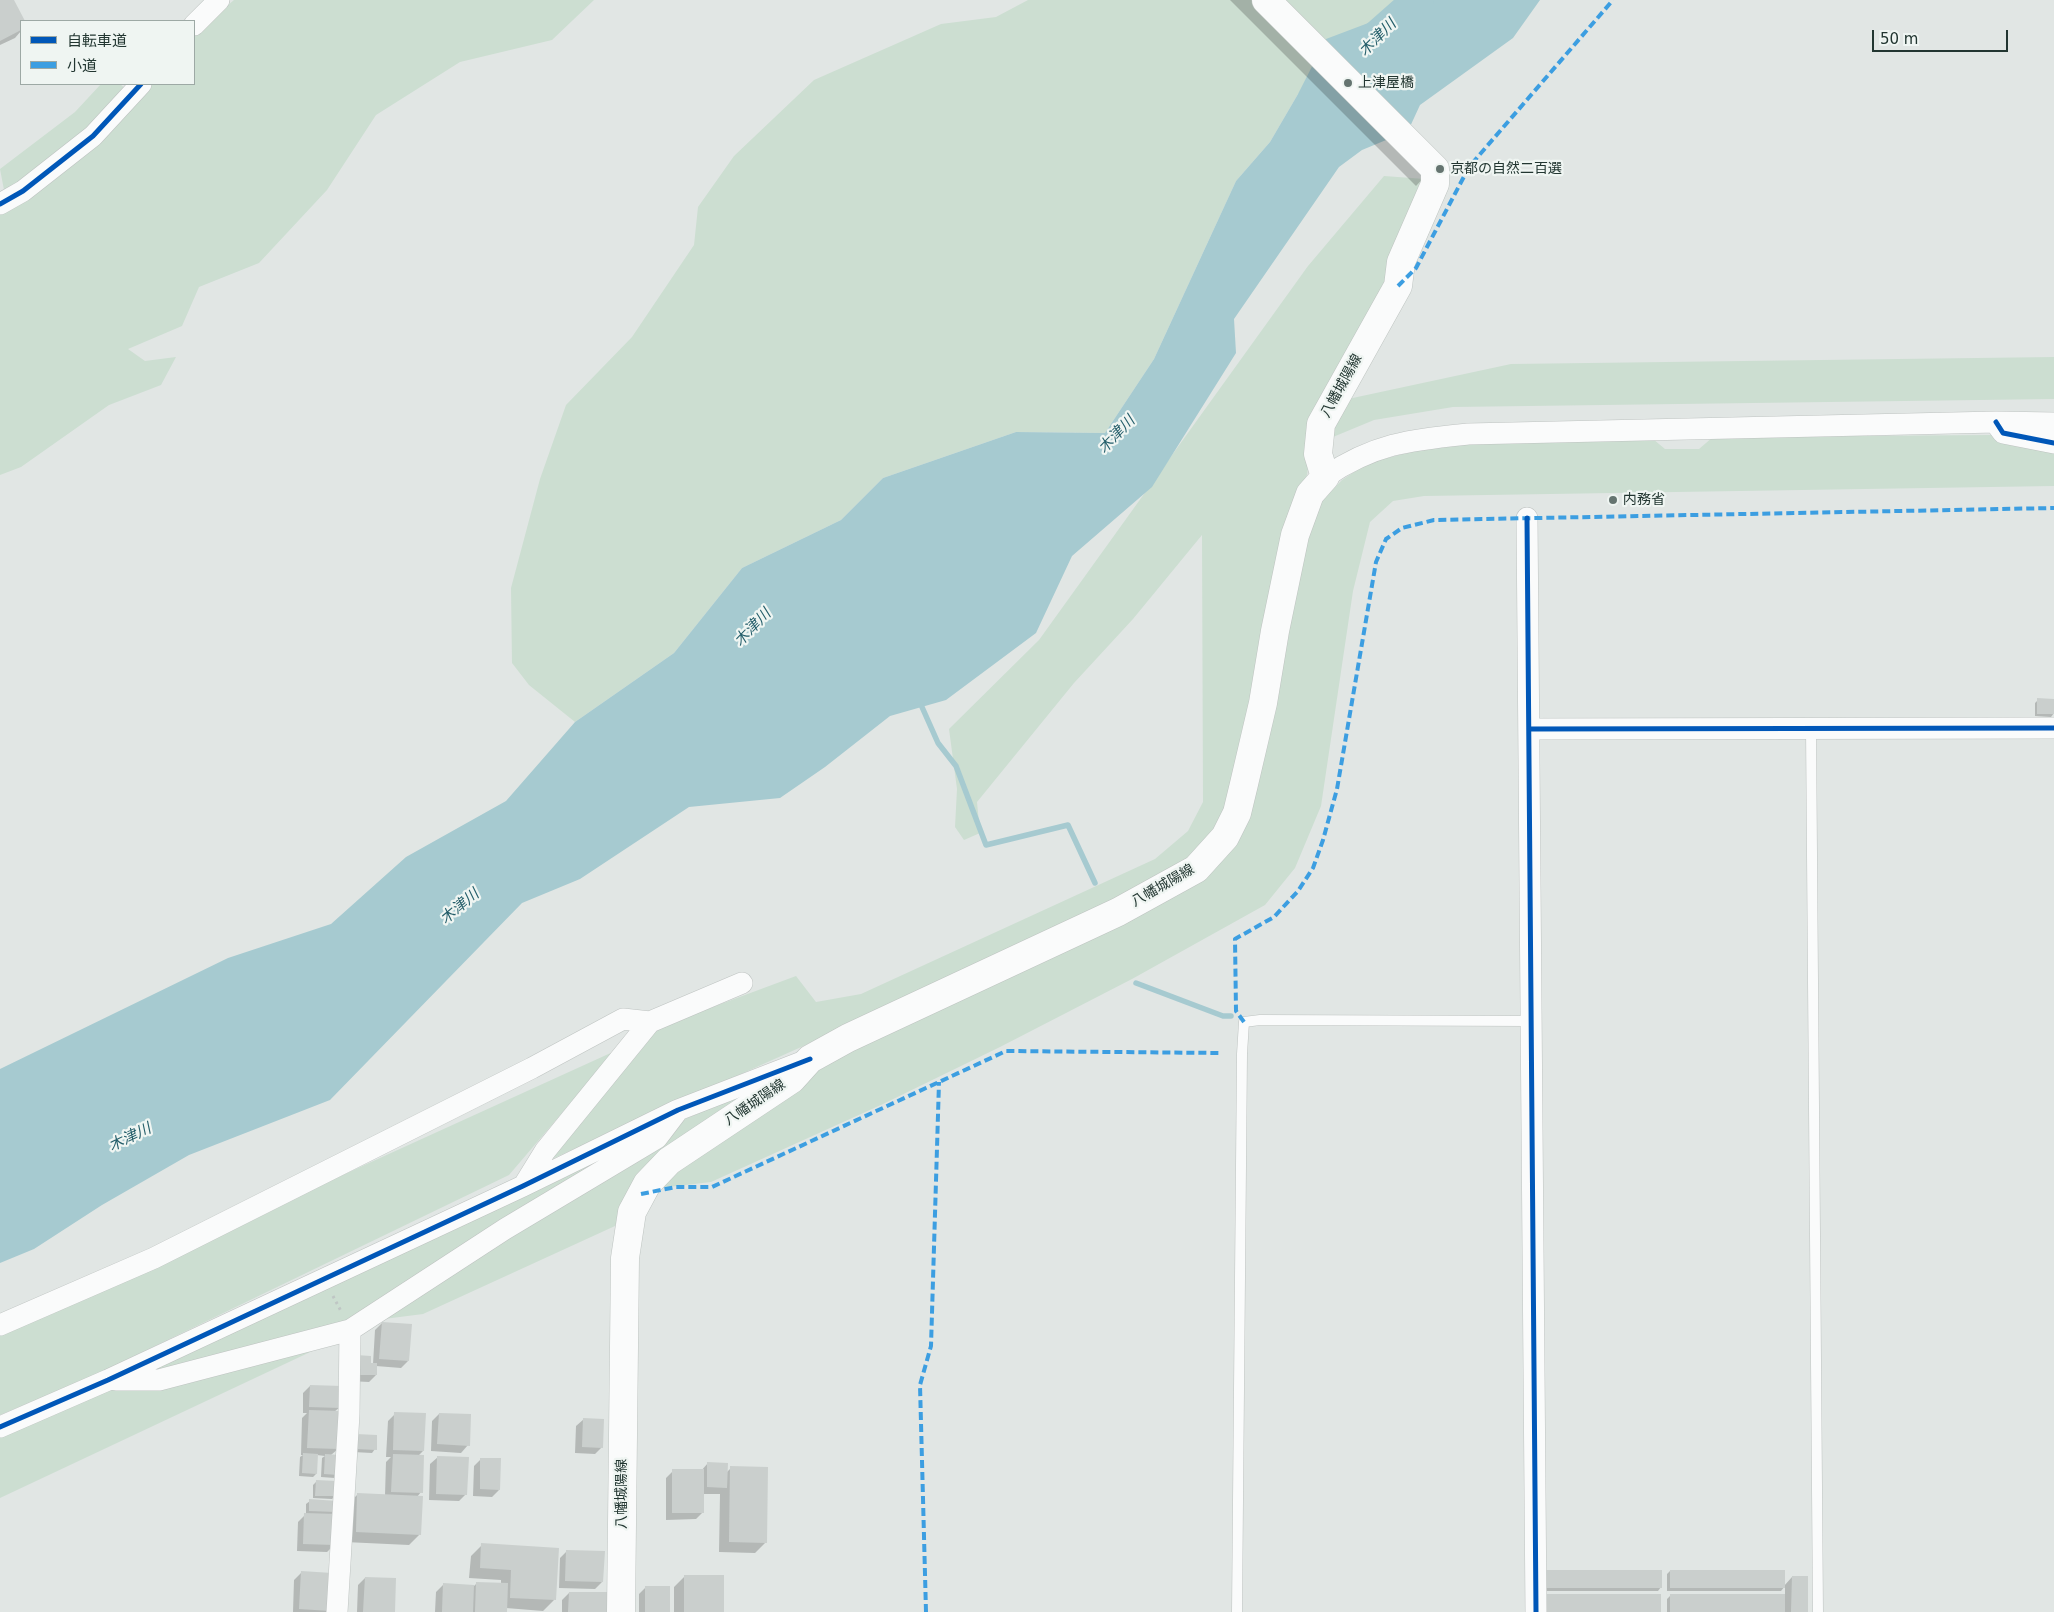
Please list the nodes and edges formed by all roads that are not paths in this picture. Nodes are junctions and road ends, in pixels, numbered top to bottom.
1 (219, 0) edge
2 (1266, 0) edge
3 (195, 24) edge
4 (140, 85) edge
5 (0, 204) edge
6 (1996, 422) junction
7 (2054, 423) edge
8 (2054, 443) edge
9 (1326, 477) junction
10 (1527, 518) dead end
11 (1811, 728) junction
12 (2054, 728) edge
13 (1529, 729) junction
14 (742, 983) dead end
15 (1530, 1021) junction
16 (650, 1022) junction
17 (810, 1059) junction
18 (678, 1110) junction
19 (524, 1186) junction
20 (0, 1325) edge
21 (350, 1330) junction
22 (108, 1380) junction
23 (0, 1427) edge
24 (337, 1612) edge
25 (621, 1612) edge
26 (1237, 1612) edge
27 (1536, 1612) edge
28 (1818, 1612) edge

1 - 3 street
2 - 9 main road, 八幡城陽線
4 - 5 street
6 - 7 street
6 - 8 street
6 - 9 street
9 - 17 main road, 八幡城陽線
10 - 13 street
11 - 12 street
11 - 13 street
11 - 28 lane
13 - 15 street
14 - 16 street
15 - 26 lane
15 - 27 street
16 - 19 street
16 - 20 street
17 - 18 street
17 - 25 main road, 八幡城陽線
18 - 19 street
18 - 21 street
19 - 22 street
21 - 22 street
21 - 24 street
22 - 23 street

